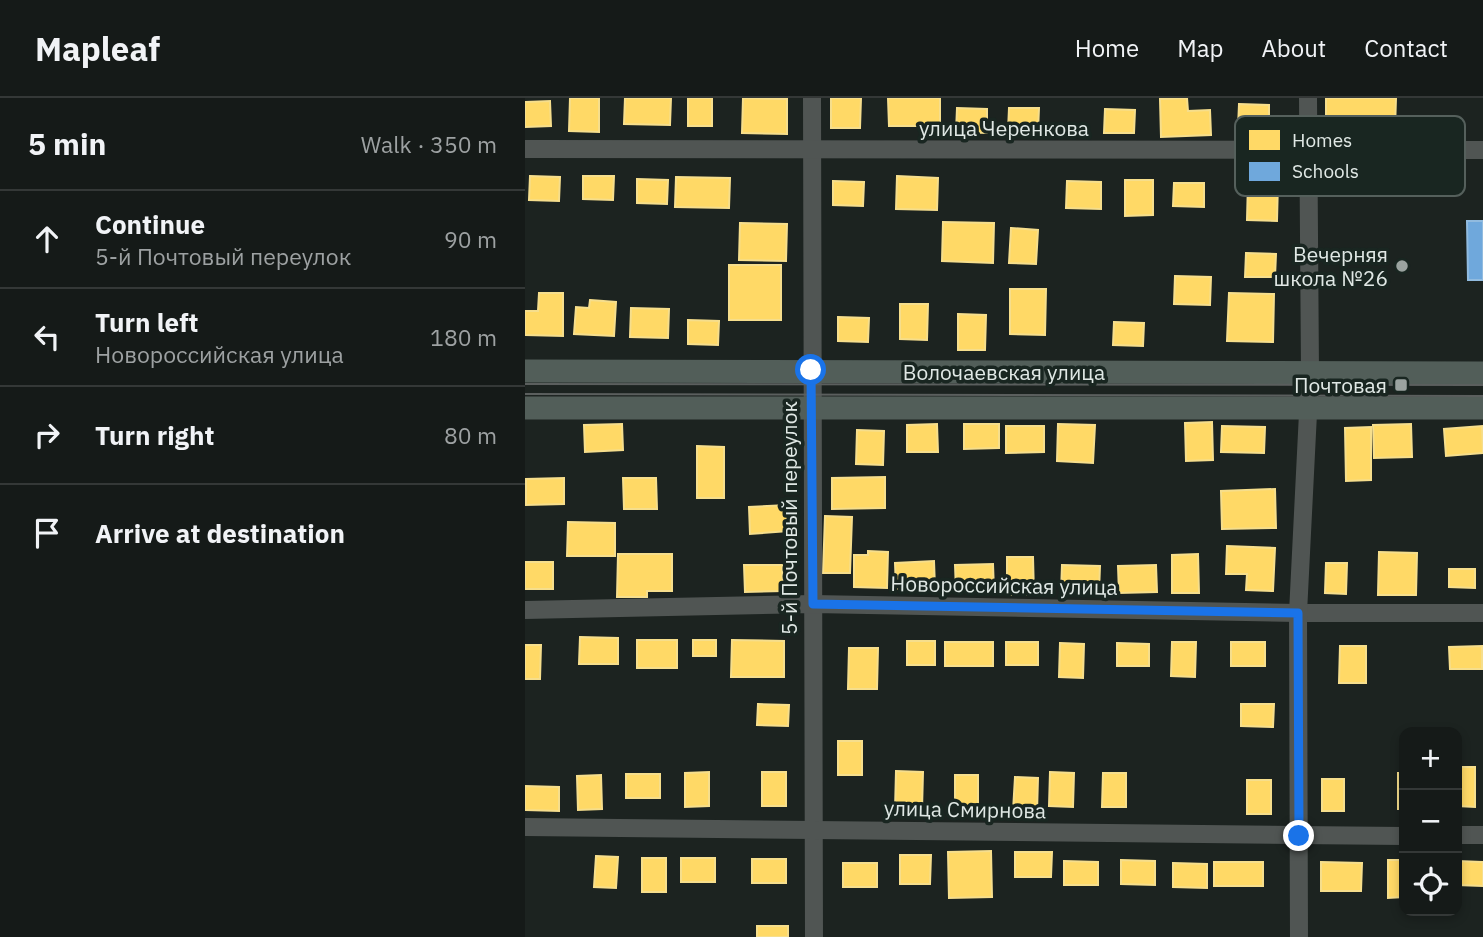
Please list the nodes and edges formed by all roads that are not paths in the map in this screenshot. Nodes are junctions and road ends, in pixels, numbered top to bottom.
1 (813, 98) edge
2 (1308, 98) edge
3 (1308, 116) edge
4 (525, 149) edge
5 (1235, 149) edge
6 (1465, 150) edge
7 (1483, 150) edge
8 (812, 152) junction
9 (1309, 196) edge
10 (811, 370) junction
11 (525, 371) edge
12 (1310, 373) junction
13 (1483, 373) edge
14 (525, 408) edge
15 (812, 408) junction
16 (1308, 408) junction
17 (1483, 408) edge
18 (813, 604) junction
19 (525, 610) edge
20 (1298, 613) junction
21 (1483, 613) edge
22 (525, 827) edge
23 (813, 830) junction
24 (1462, 835) edge
25 (1483, 835) edge
26 (1299, 836) junction
27 (1399, 836) edge
28 (814, 937) edge
29 (1299, 937) edge

1 - 8 street, 5-й Почтовый переулок
2 - 3 street
4 - 8 street, улица Черенкова
5 - 8 street, улица Черенкова
6 - 7 street, улица Черенкова
8 - 10 street, 5-й Почтовый переулок
9 - 12 street
10 - 11 main road, Волочаевская улица
10 - 12 main road, Волочаевская улица
10 - 15 street, 5-й Почтовый переулок
12 - 13 main road, Волочаевская улица
12 - 16 street
14 - 15 main road, Волочаевская улица
15 - 16 main road, Волочаевская улица
15 - 18 street, 5-й Почтовый переулок
16 - 17 main road, Волочаевская улица
16 - 20 street
18 - 19 street, Новороссийская улица
18 - 20 street, Новороссийская улица
18 - 23 street, 5-й Почтовый переулок
20 - 21 street, Новороссийская улица
20 - 26 street
22 - 23 street, улица Смирнова
23 - 26 street, улица Смирнова
23 - 28 street, 5-й Почтовый переулок
24 - 25 street
26 - 27 street, улица Смирнова
26 - 29 street

